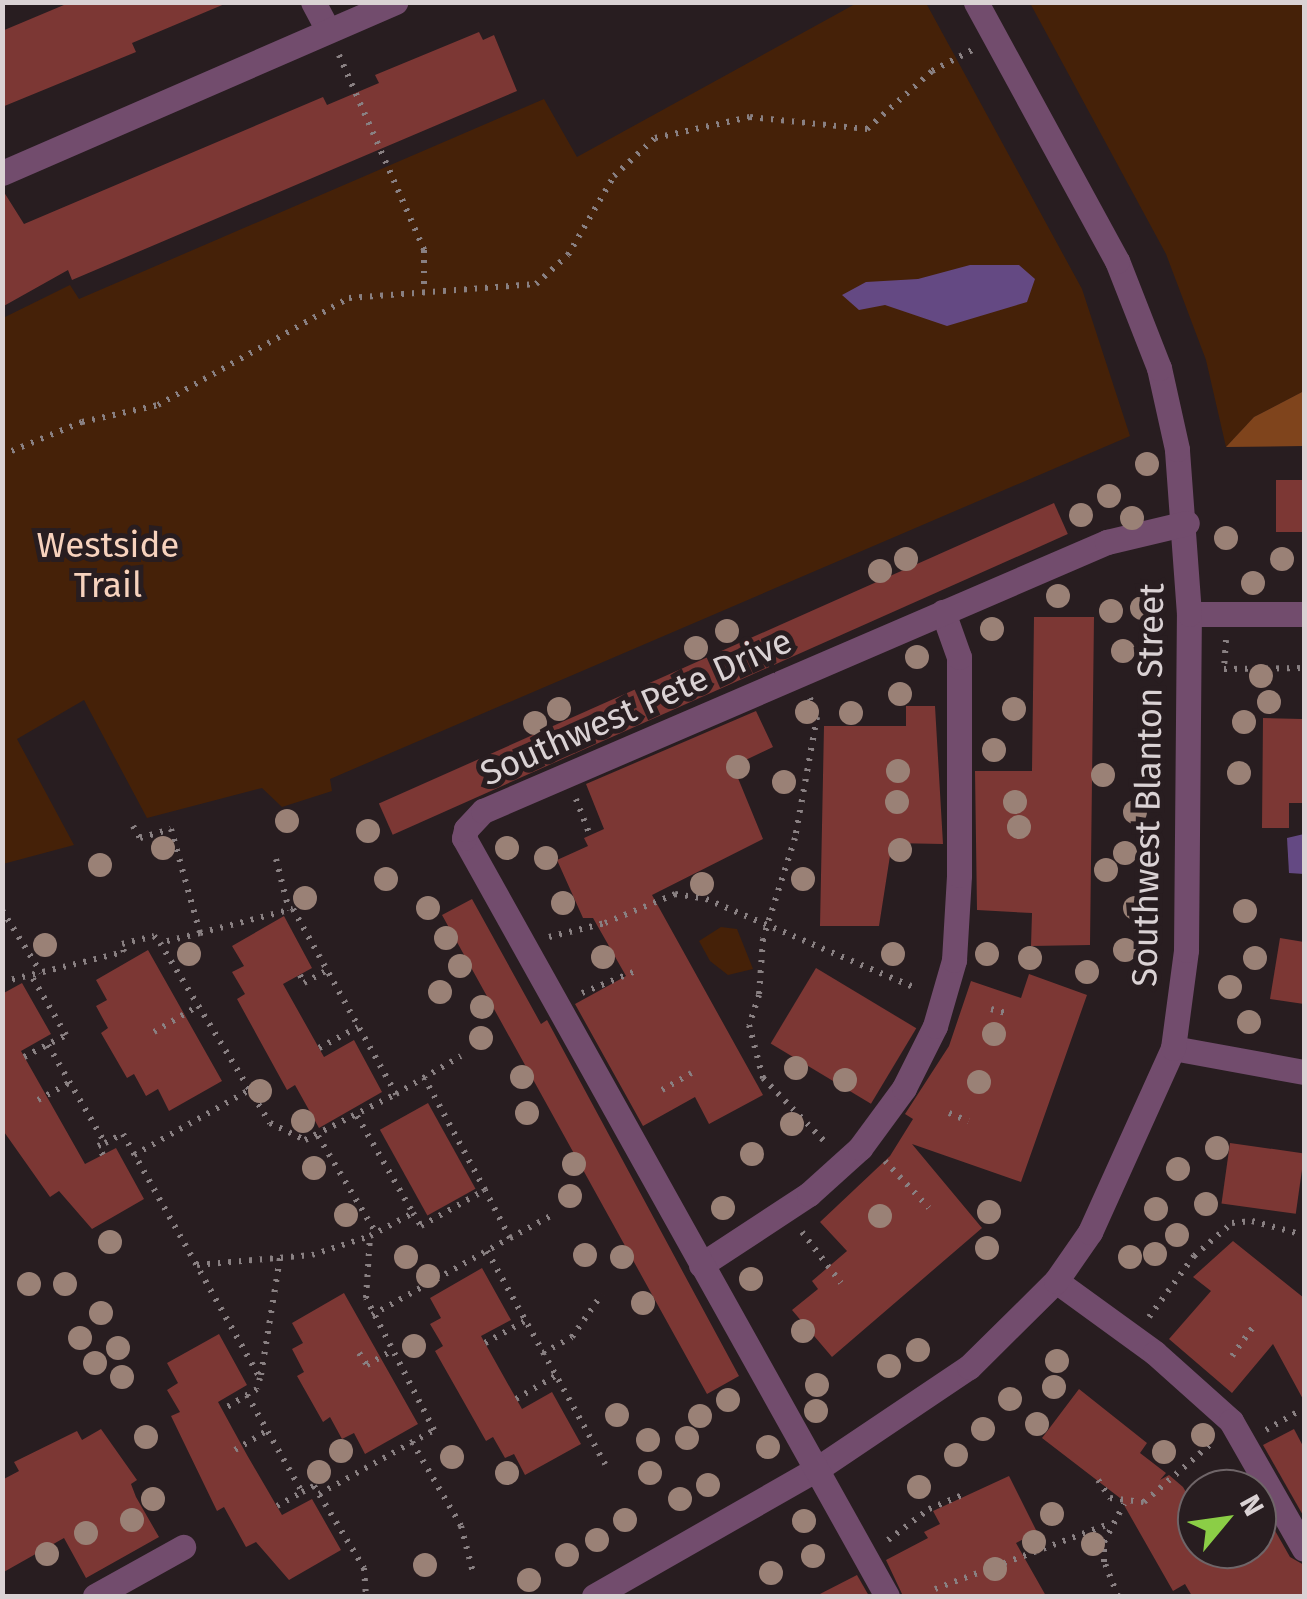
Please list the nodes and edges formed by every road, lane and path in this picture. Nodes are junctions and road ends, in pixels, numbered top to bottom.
1 (313, 2) edge
2 (396, 2) edge
3 (976, 2) edge
4 (328, 30) junction
5 (996, 39) junction
6 (2, 173) edge
7 (424, 290) junction
8 (2, 456) edge
9 (1187, 523) junction
10 (943, 612) junction
11 (1189, 614) junction
12 (1227, 614) junction
13 (1304, 614) edge
14 (1304, 668) edge
15 (801, 674) junction
16 (133, 826) dead end
17 (276, 859) dead end
18 (2, 910) edge
19 (289, 910) junction
20 (767, 928) junction
21 (200, 933) junction
22 (160, 943) junction
23 (526, 949) junction
24 (327, 970) junction
25 (636, 970) dead end
26 (41, 973) junction
27 (31, 975) junction
28 (300, 975) dead end
29 (2, 982) edge
30 (944, 996) junction
31 (198, 1006) junction
32 (558, 1007) junction
33 (990, 1009) dead end
34 (1006, 1013) dead end
35 (358, 1027) junction
36 (154, 1032) dead end
37 (48, 1045) junction
38 (319, 1048) dead end
39 (1173, 1048) junction
40 (462, 1056) dead end
41 (24, 1058) dead end
42 (1304, 1072) edge
43 (692, 1073) dead end
44 (424, 1078) junction
45 (70, 1082) junction
46 (662, 1090) dead end
47 (246, 1092) junction
48 (396, 1094) junction
49 (38, 1100) dead end
50 (950, 1113) dead end
51 (358, 1116) junction
52 (968, 1121) dead end
53 (318, 1136) junction
54 (105, 1143) junction
55 (855, 1152) junction
56 (103, 1154) dead end
57 (134, 1155) junction
58 (485, 1190) junction
59 (929, 1208) dead end
60 (786, 1209) junction
61 (413, 1213) junction
62 (554, 1214) dead end
63 (373, 1234) junction
64 (1304, 1236) edge
65 (510, 1238) junction
66 (486, 1251) junction
67 (280, 1258) junction
68 (701, 1265) junction
69 (197, 1266) junction
70 (1056, 1281) junction
71 (840, 1283) dead end
72 (602, 1294) dead end
73 (372, 1315) junction
74 (525, 1321) junction
75 (1254, 1326) dead end
76 (1133, 1337) junction
77 (484, 1343) dead end
78 (360, 1352) dead end
79 (391, 1352) junction
80 (543, 1354) junction
81 (1232, 1356) dead end
82 (556, 1376) junction
83 (260, 1378) junction
84 (247, 1395) junction
85 (516, 1399) dead end
86 (222, 1410) dead end
87 (1300, 1411) dead end
88 (268, 1431) junction
89 (1240, 1434) junction
90 (412, 1442) junction
91 (235, 1450) dead end
92 (604, 1464) dead end
93 (817, 1469) junction
94 (1098, 1480) dead end
95 (302, 1492) junction
96 (319, 1494) junction
97 (962, 1495) dead end
98 (1124, 1504) junction
99 (277, 1506) dead end
100 (1109, 1524) junction
101 (182, 1547) dead end
102 (1304, 1550) edge
103 (863, 1553) junction
104 (472, 1572) dead end
105 (935, 1589) dead end
106 (95, 1596) edge
107 (366, 1596) edge
108 (594, 1596) edge
109 (887, 1596) edge
110 (1118, 1596) edge

1 - 4 street
2 - 4 street
3 - 5 street, Southwest Blanton Street
4 - 6 street
4 - 7 path
5 - 7 path
5 - 9 street, Southwest Blanton Street
7 - 8 path
9 - 10 street, Southwest Pete Drive
9 - 11 street, Southwest Blanton Street
10 - 15 street, Southwest Pete Drive
10 - 30 street
11 - 12 street
11 - 39 street, Southwest Blanton Street
12 - 13 street
12 - 14 path
15 - 20 path
15 - 23 street, Southwest Pete Drive
16 - 21 path
17 - 19 path
18 - 26 path
19 - 21 path
19 - 24 path
20 - 23 path
20 - 30 path
20 - 55 path
21 - 22 path
22 - 26 path
22 - 31 path
23 - 32 street, Southwest Pete Drive
24 - 28 path
24 - 35 path
25 - 32 path
26 - 27 path
27 - 29 path
27 - 37 path
30 - 55 street
31 - 36 path
31 - 47 path
32 - 68 street, Southwest Pete Drive
33 - 34 path
35 - 38 path
35 - 48 path
37 - 41 path
37 - 45 path
39 - 42 street
39 - 70 street, Southwest Blanton Street
40 - 44 path
43 - 46 path
44 - 48 path
44 - 58 path
45 - 49 path
45 - 54 path
47 - 53 path
47 - 57 path
48 - 51 path
50 - 52 path
51 - 53 path
51 - 61 path
53 - 63 path
54 - 56 path
54 - 57 path
55 - 59 path
55 - 60 street
57 - 69 path
58 - 61 path
58 - 65 path
60 - 68 street
60 - 71 path
61 - 63 path
62 - 65 path
63 - 67 path
63 - 73 path
64 - 76 path
65 - 66 path
66 - 73 path
66 - 74 path
67 - 69 path
67 - 83 path
68 - 93 street, Southwest Pete Drive
69 - 83 path
70 - 76 street
70 - 93 street, Southwest Blanton Street
72 - 80 path
73 - 79 path
74 - 77 path
74 - 80 path
75 - 81 path
76 - 89 street
78 - 79 path
79 - 90 path
80 - 82 path
82 - 85 path
82 - 92 path
83 - 84 path
84 - 86 path
84 - 88 path
87 - 89 path
88 - 91 path
88 - 95 path
89 - 98 path
89 - 102 street
90 - 96 path
90 - 104 path
93 - 103 street, Southwest Pete Drive
93 - 108 street, Southwest Blanton Street
94 - 98 path
95 - 96 path
95 - 99 path
96 - 107 path
97 - 103 path
98 - 100 path
100 - 105 path
100 - 110 path
101 - 106 street
103 - 109 street, Southwest Pete Drive

